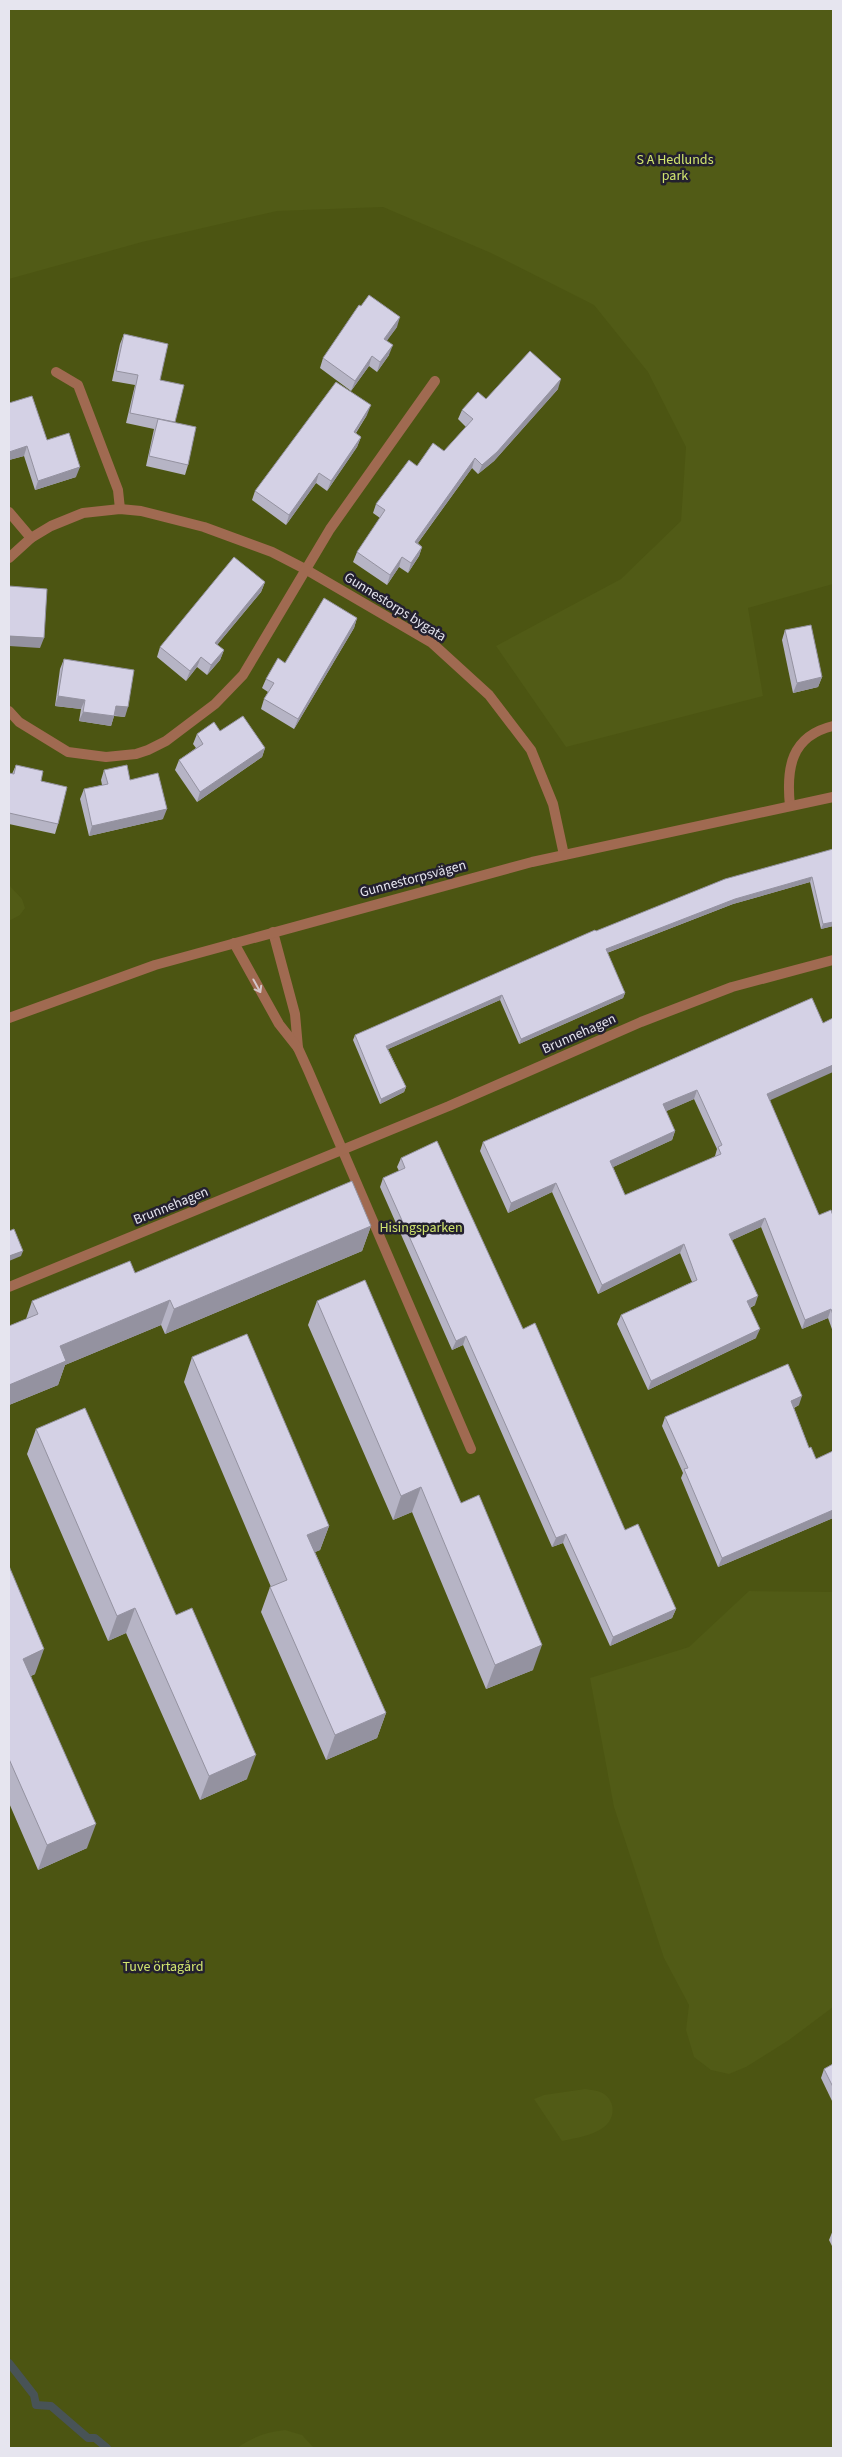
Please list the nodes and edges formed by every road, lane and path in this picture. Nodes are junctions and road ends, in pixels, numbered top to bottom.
1 (56, 372) dead end
2 (435, 381) dead end
3 (120, 509) junction
4 (9, 512) edge
5 (31, 538) junction
6 (9, 558) edge
7 (305, 569) junction
8 (9, 711) edge
9 (833, 726) edge
10 (833, 797) edge
11 (790, 806) junction
12 (564, 855) junction
13 (273, 932) junction
14 (234, 943) junction
15 (833, 960) edge
16 (9, 1018) edge
17 (298, 1048) junction
18 (342, 1149) junction
19 (9, 1287) edge
20 (471, 1449) dead end

1 - 3 street
2 - 7 street
3 - 5 street, Gunnestorps bygata
3 - 7 street, Gunnestorps bygata
4 - 5 street
5 - 6 street, Gunnestorps bygata
7 - 8 street
7 - 12 street, Gunnestorps bygata
9 - 11 street
10 - 11 street, Gunnestorpsvägen
11 - 12 street, Gunnestorpsvägen
12 - 13 street, Gunnestorpsvägen
13 - 14 street, Gunnestorpsvägen
13 - 17 street
14 - 16 street, Gunnestorpsvägen
14 -> 17 street
15 - 18 street, Brunnehagen
17 - 18 street
18 - 19 street, Brunnehagen
18 - 20 street

